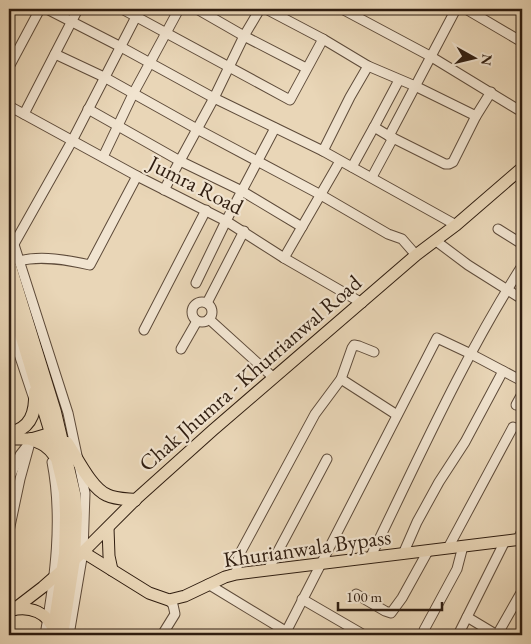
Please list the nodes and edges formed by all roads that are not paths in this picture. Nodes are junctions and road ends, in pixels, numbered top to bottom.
1 (40, 9) edge
2 (47, 9) edge
3 (78, 9) edge
4 (122, 9) edge
5 (179, 9) edge
6 (198, 9) edge
7 (260, 9) edge
8 (342, 9) edge
9 (456, 9) edge
10 (466, 9) edge
11 (273, 10) edge
12 (138, 12) edge
13 (72, 21) junction
14 (166, 33) junction
15 (244, 36) junction
16 (323, 39) junction
17 (522, 42) edge
18 (121, 47) junction
19 (55, 54) junction
20 (430, 56) junction
21 (151, 63) junction
22 (368, 66) junction
23 (9, 67) edge
24 (228, 67) junction
25 (306, 68) junction
26 (104, 77) junction
27 (399, 80) junction
28 (415, 86) junction
29 (491, 92) junction
30 (133, 94) junction
31 (214, 98) junction
32 (9, 106) edge
33 (88, 109) junction
34 (522, 112) edge
35 (24, 114) junction
36 (476, 116) junction
37 (117, 126) junction
38 (275, 128) junction
39 (374, 128) junction
40 (197, 129) junction
41 (391, 137) junction
42 (72, 141) junction
43 (323, 151) junction
44 (102, 157) junction
45 (180, 161) junction
46 (258, 161) junction
47 (340, 161) junction
48 (352, 167) junction
49 (521, 172) edge
50 (137, 176) junction
51 (372, 177) junction
52 (164, 190) junction
53 (242, 191) junction
54 (321, 195) junction
55 (206, 210) junction
56 (226, 221) junction
57 (456, 224) junction
58 (302, 227) junction
59 (9, 229) edge
60 (498, 229) dead end
61 (244, 231) junction
62 (436, 240) junction
63 (14, 244) junction
64 (522, 244) edge
65 (416, 255) junction
66 (284, 258) junction
67 (14, 262) edge
68 (522, 266) edge
69 (196, 283) dead end
70 (507, 290) junction
71 (9, 295) edge
72 (522, 299) edge
73 (362, 302) junction
74 (207, 303) junction
75 (209, 319) junction
76 (197, 321) junction
77 (9, 324) edge
78 (144, 330) dead end
79 (181, 349) dead end
80 (374, 352) dead end
81 (471, 354) junction
82 (27, 369) junction
83 (503, 371) junction
84 (274, 378) junction
85 (341, 379) junction
86 (522, 381) edge
87 (522, 394) edge
88 (35, 402) junction
89 (516, 405) dead end
90 (397, 415) junction
91 (513, 427) dead end
92 (9, 433) edge
93 (54, 433) junction
94 (9, 439) edge
95 (31, 440) junction
96 (49, 448) junction
97 (327, 459) dead end
98 (59, 462) junction
99 (79, 462) junction
100 (9, 479) edge
101 (135, 500) junction
102 (108, 528) junction
103 (9, 530) edge
104 (521, 536) edge
105 (505, 541) junction
106 (463, 546) junction
107 (448, 548) junction
108 (428, 551) junction
109 (404, 554) junction
110 (78, 556) junction
111 (370, 558) junction
112 (320, 563) junction
113 (64, 568) junction
114 (112, 570) junction
115 (268, 570) junction
116 (236, 574) junction
117 (53, 578) junction
118 (208, 584) junction
119 (522, 591) edge
120 (356, 594) dead end
121 (302, 599) junction
122 (170, 600) junction
123 (10, 611) edge
124 (467, 618) junction
125 (48, 619) junction
126 (424, 630) dead end
127 (54, 634) edge
128 (289, 634) edge
129 (69, 635) edge
130 (162, 635) edge
131 (364, 635) edge
132 (458, 635) edge
133 (497, 635) edge

1 - 23 street
2 - 13 street
3 - 13 street
4 - 12 street
5 - 14 street
6 - 15 street
7 - 15 street
8 - 20 street
9 - 20 street
10 - 17 street
11 - 16 street
12 - 14 street
12 - 18 street
13 - 18 street
13 - 19 street
14 - 21 street
14 - 24 street
15 - 24 street
15 - 25 street
16 - 22 street
16 - 25 street
18 - 21 street
18 - 26 street
19 - 26 street
19 - 35 street
20 - 28 street
20 - 29 street
21 - 30 street
21 - 31 street
22 - 27 street
22 - 43 street
24 - 25 street
24 - 31 street
26 - 30 street
26 - 33 street
27 - 28 street
27 - 39 street
28 - 36 street
28 - 41 street
29 - 34 street
29 - 36 street
30 - 37 street
30 - 40 street
31 - 38 street
31 - 40 street
32 - 35 street, Jumra Road
33 - 37 street
33 - 42 street
35 - 42 street, Jumra Road
36 - 41 street
37 - 44 street
37 - 45 street
38 - 43 street
38 - 46 street
39 - 41 street
39 - 48 street
40 - 45 street
40 - 46 street
41 - 51 street
42 - 44 street, Jumra Road
42 - 63 street
43 - 47 street
44 - 50 street, Jumra Road
45 - 52 street
45 - 53 street
46 - 53 street
46 - 54 street
47 - 48 street
47 - 54 street
48 - 51 street
49 - 57 main road, Chak Jhumra - Khurrianwal Road
50 - 52 street, Jumra Road
50 - 67 street
51 - 57 street
52 - 55 street, Jumra Road
53 - 56 street
53 - 58 street
54 - 58 street
54 - 65 street
55 - 56 street, Jumra Road
55 - 78 street
56 - 61 street, Jumra Road
56 - 69 street
57 - 62 main road, Chak Jhumra - Khurrianwal Road
58 - 66 street
59 - 63 street
60 - 64 street
61 - 66 street, Jumra Road
61 - 74 street
62 - 65 main road, Chak Jhumra - Khurrianwal Road
62 - 70 street
63 - 67 street
65 - 73 main road, Chak Jhumra - Khurrianwal Road
66 - 73 street, Jumra Road
67 - 93 highway
67 - 99 street
68 - 70 street
70 - 72 street
70 - 81 street
71 - 82 highway
73 - 84 main road, Chak Jhumra - Khurrianwal Road
74 - 75 street
74 - 76 street
75 - 76 street
75 - 84 street
76 - 79 street
77 - 82 street
80 - 85 street
81 - 83 street
81 - 90 street
81 - 111 street
82 - 88 highway
82 - 93 highway
83 - 86 street
83 - 109 street
84 - 101 main road, Chak Jhumra - Khurrianwal Road
85 - 90 street
85 - 116 street
87 - 89 street
88 - 92 highway
88 - 93 street
90 - 112 street
91 - 107 street
93 - 95 main road
93 - 96 street
93 - 98 highway
93 - 99 highway
93 - 110 highway
94 - 95 main road
95 - 96 highway
95 - 100 street
95 - 103 street
96 - 98 highway
96 - 117 street
97 - 115 street
98 - 113 highway
99 - 101 highway
99 - 110 street
101 - 102 main road, Chak Jhumra - Khurrianwal Road
102 - 110 main road, Chak Jhumra - Khurrianwal Road
102 - 114 main road
104 - 105 main road, Khurianwala Bypass
105 - 106 main road, Khurianwala Bypass
105 - 124 street
106 - 107 main road, Khurianwala Bypass
106 - 126 street
107 - 108 main road, Khurianwala Bypass
108 - 109 main road, Khurianwala Bypass
108 - 120 street
109 - 111 main road, Khurianwala Bypass
110 - 113 main road, Chak Jhumra - Khurrianwal Road
110 - 114 main road
110 - 127 highway
110 - 129 street
111 - 112 main road, Khurianwala Bypass
112 - 115 main road, Khurianwala Bypass
112 - 121 street
113 - 117 main road, Chak Jhumra - Khurrianwal Road
113 - 127 highway
114 - 122 main road
115 - 116 main road, Khurianwala Bypass
116 - 118 main road, Khurianwala Bypass
117 - 123 main road, Chak Jhumra - Khurrianwal Road
117 - 125 street
118 - 122 main road, Khurianwala Bypass
118 - 128 street
119 - 133 street
121 - 128 street
121 - 131 street
122 - 130 street
123 - 125 main road
124 - 132 street
124 - 133 street
125 - 127 main road

